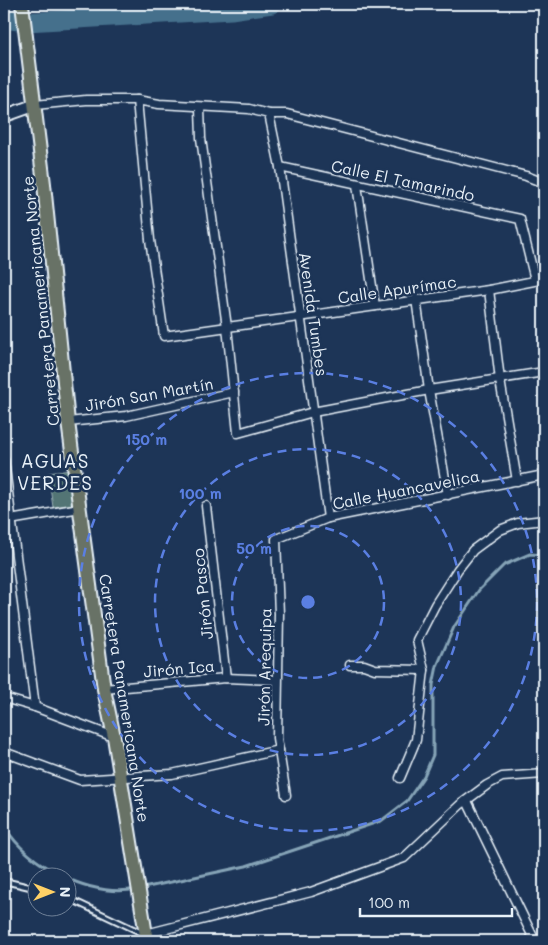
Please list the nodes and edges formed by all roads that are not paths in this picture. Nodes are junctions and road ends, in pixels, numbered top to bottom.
1 (22, 4) edge
2 (34, 100) junction
3 (137, 100) junction
4 (200, 108) junction
5 (269, 114) junction
6 (4, 116) edge
7 (280, 167) junction
8 (544, 183) edge
9 (357, 186) junction
10 (544, 279) edge
11 (535, 280) junction
12 (489, 290) junction
13 (416, 299) junction
14 (374, 306) junction
15 (301, 316) junction
16 (227, 327) junction
17 (544, 372) edge
18 (500, 380) junction
19 (429, 390) junction
20 (234, 392) junction
21 (313, 412) junction
22 (68, 422) junction
23 (4, 460) edge
24 (544, 475) edge
25 (517, 481) junction
26 (448, 495) junction
27 (206, 506) dead end
28 (80, 508) junction
29 (328, 518) junction
30 (13, 520) junction
31 (544, 520) edge
32 (4, 521) edge
33 (276, 539) joint
34 (350, 665) dead end
35 (424, 670) junction
36 (226, 678) junction
37 (276, 680) junction
38 (104, 689) junction
39 (4, 698) edge
40 (35, 706) junction
41 (114, 737) junction
42 (279, 750) junction
43 (4, 752) edge
44 (544, 774) edge
45 (121, 776) junction
46 (400, 778) dead end
47 (286, 795) dead end
48 (467, 801) junction
49 (4, 881) edge
50 (28, 887) edge
51 (78, 903) edge
52 (146, 932) edge
53 (535, 941) edge

1 - 2 main road, Carretera Panamericana Norte
2 - 3 street
2 - 6 street
2 - 22 main road, Carretera Panamericana Norte
3 - 4 street
3 - 16 street, Calle Apurímac
4 - 5 street
4 - 16 street
5 - 7 street, Avenida Tumbes
5 - 8 street
7 - 9 street, Calle El Tamarindo
7 - 15 street, Avenida Tumbes
9 - 11 street, Calle El Tamarindo
9 - 14 street
10 - 11 street, Calle Apurímac
11 - 12 street, Calle Apurímac
12 - 13 street, Calle Apurímac
12 - 18 street
13 - 14 street, Calle Apurímac
13 - 19 street
14 - 15 street, Calle Apurímac
15 - 16 street, Calle Apurímac
15 - 21 street, Avenida Tumbes
16 - 20 street
17 - 18 street
18 - 19 street
18 - 25 street
19 - 21 street
19 - 26 street
20 - 21 street
20 - 22 street, Jirón San Martín
21 - 29 street, Avenida Tumbes
22 - 28 main road, Carretera Panamericana Norte
23 - 30 street
24 - 25 street, Calle Huancavelica
25 - 26 street, Calle Huancavelica
26 - 29 street, Calle Huancavelica
27 - 36 street, Jirón Pasco
28 - 30 street
28 - 38 main road, Carretera Panamericana Norte
29 - 33 street, Calle Huancavelica
30 - 32 street
30 - 40 street
31 - 35 street
33 - 37 street, Jirón Arequipa
34 - 35 street
35 - 46 street
36 - 37 street, Jirón Ica
36 - 38 street, Jirón Ica
37 - 42 street, Jirón Arequipa
38 - 41 main road, Carretera Panamericana Norte
39 - 40 street
40 - 41 street
41 - 45 main road, Carretera Panamericana Norte
42 - 45 street
42 - 47 street, Jirón Arequipa
43 - 45 street
44 - 48 street
45 - 52 main road, Carretera Panamericana Norte
48 - 52 street
48 - 53 street
49 - 50 lane
51 - 52 lane

